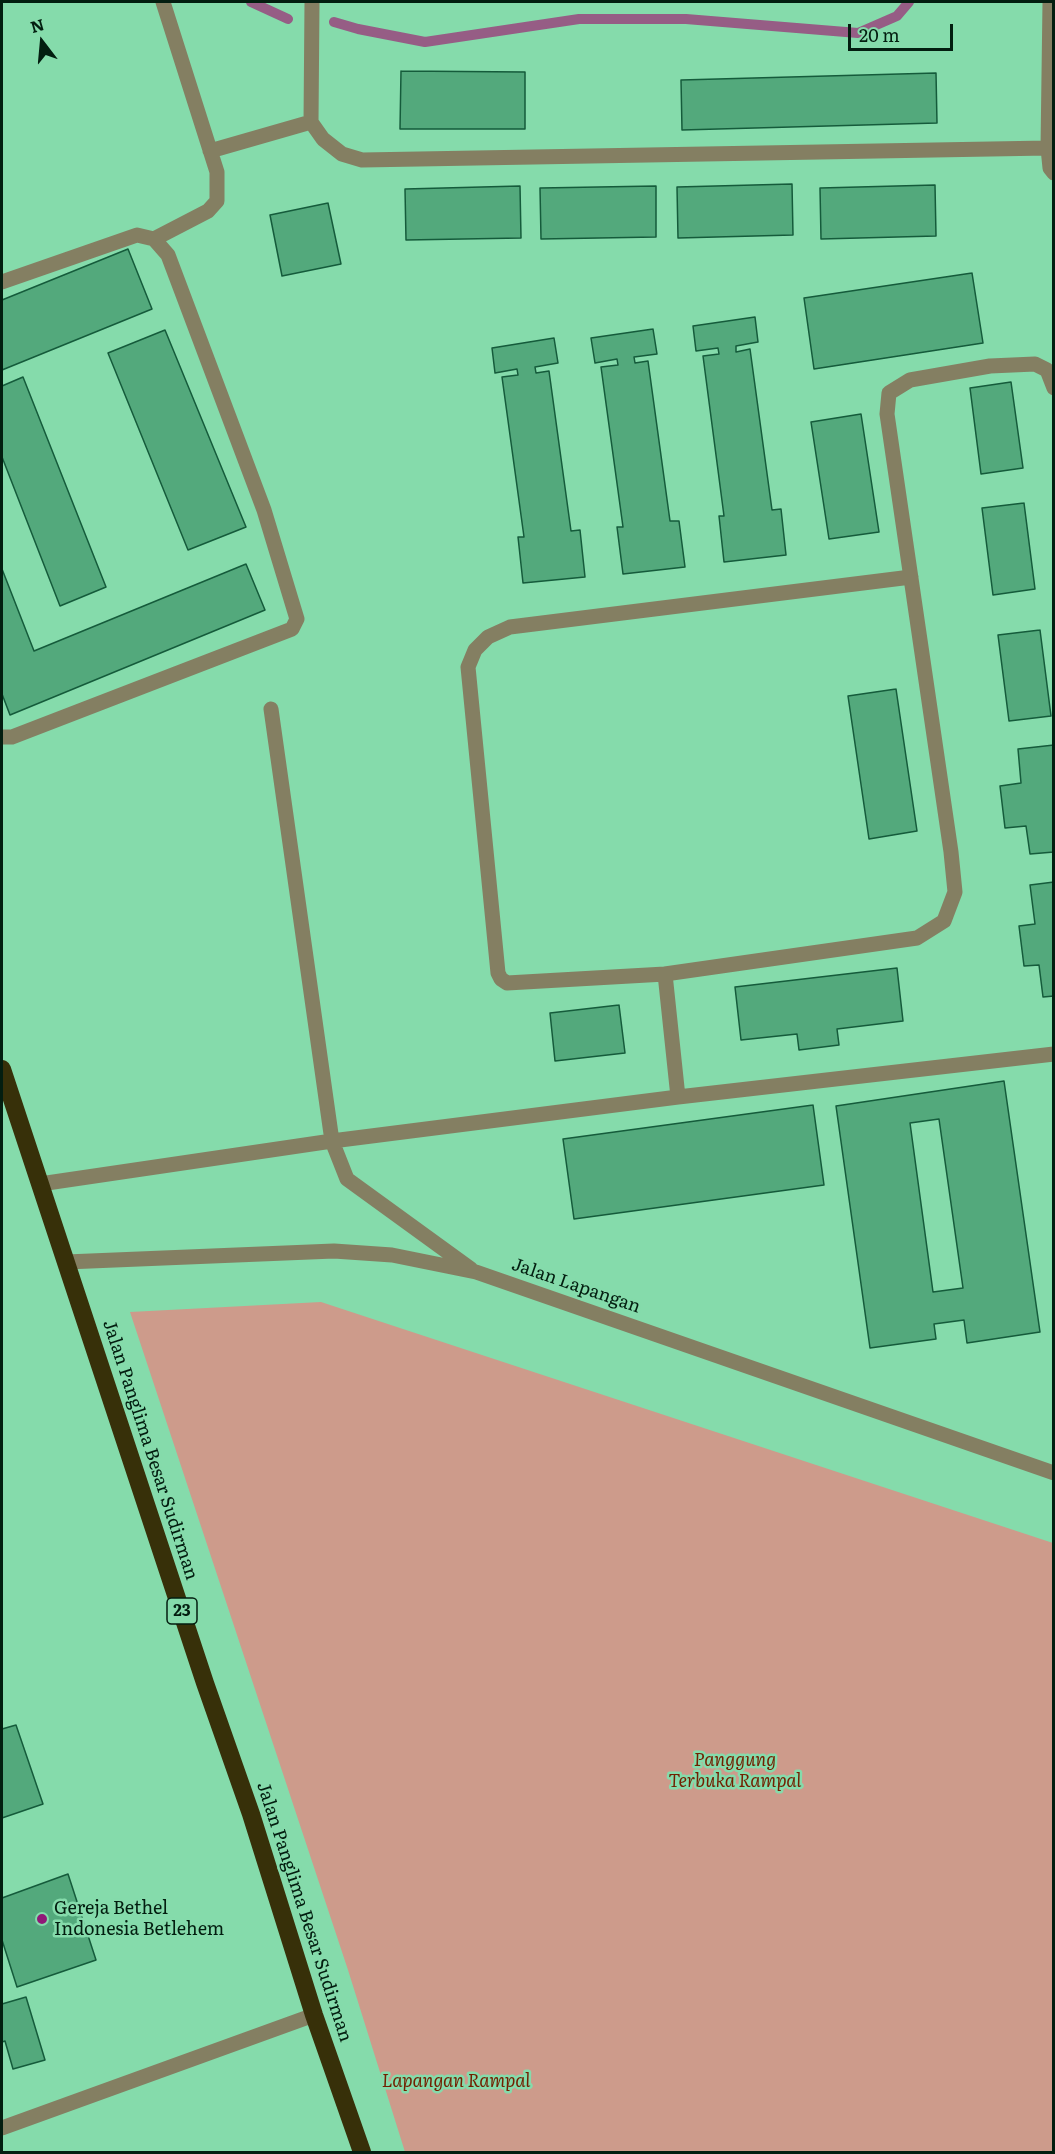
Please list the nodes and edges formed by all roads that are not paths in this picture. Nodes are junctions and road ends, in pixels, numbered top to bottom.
1 (163, 2) edge
2 (312, 2) edge
3 (1050, 2) edge
4 (310, 122) junction
5 (1048, 148) junction
6 (210, 151) junction
7 (1053, 172) edge
8 (154, 239) junction
9 (2, 282) edge
10 (1053, 388) edge
11 (911, 577) junction
12 (271, 709) dead end
13 (2, 737) edge
14 (665, 974) junction
15 (1053, 1054) edge
16 (2, 1069) edge
17 (678, 1097) junction
18 (332, 1141) junction
19 (40, 1184) junction
20 (66, 1262) junction
21 (476, 1272) junction
22 (1053, 1473) edge
23 (314, 2015) junction
24 (2, 2128) edge
25 (362, 2152) edge

1 - 6 street
2 - 4 street
3 - 5 street
4 - 5 street
4 - 6 street
5 - 7 street
6 - 8 street
8 - 9 street
8 - 13 street
10 - 11 street
11 - 14 street
11 - 14 street
12 - 18 street
14 - 17 street
15 - 17 street
16 - 19 highway, Jalan Panglima Besar Sudirman / 23
17 - 18 street
18 - 19 street
18 - 21 street
19 - 20 highway, Jalan Panglima Besar Sudirman / 23
20 - 21 street, Jalan Lapangan
20 - 23 highway, Jalan Panglima Besar Sudirman / 23
21 - 22 street, Jalan Lapangan
23 - 24 street
23 - 25 highway, Jalan Panglima Besar Sudirman / 23

